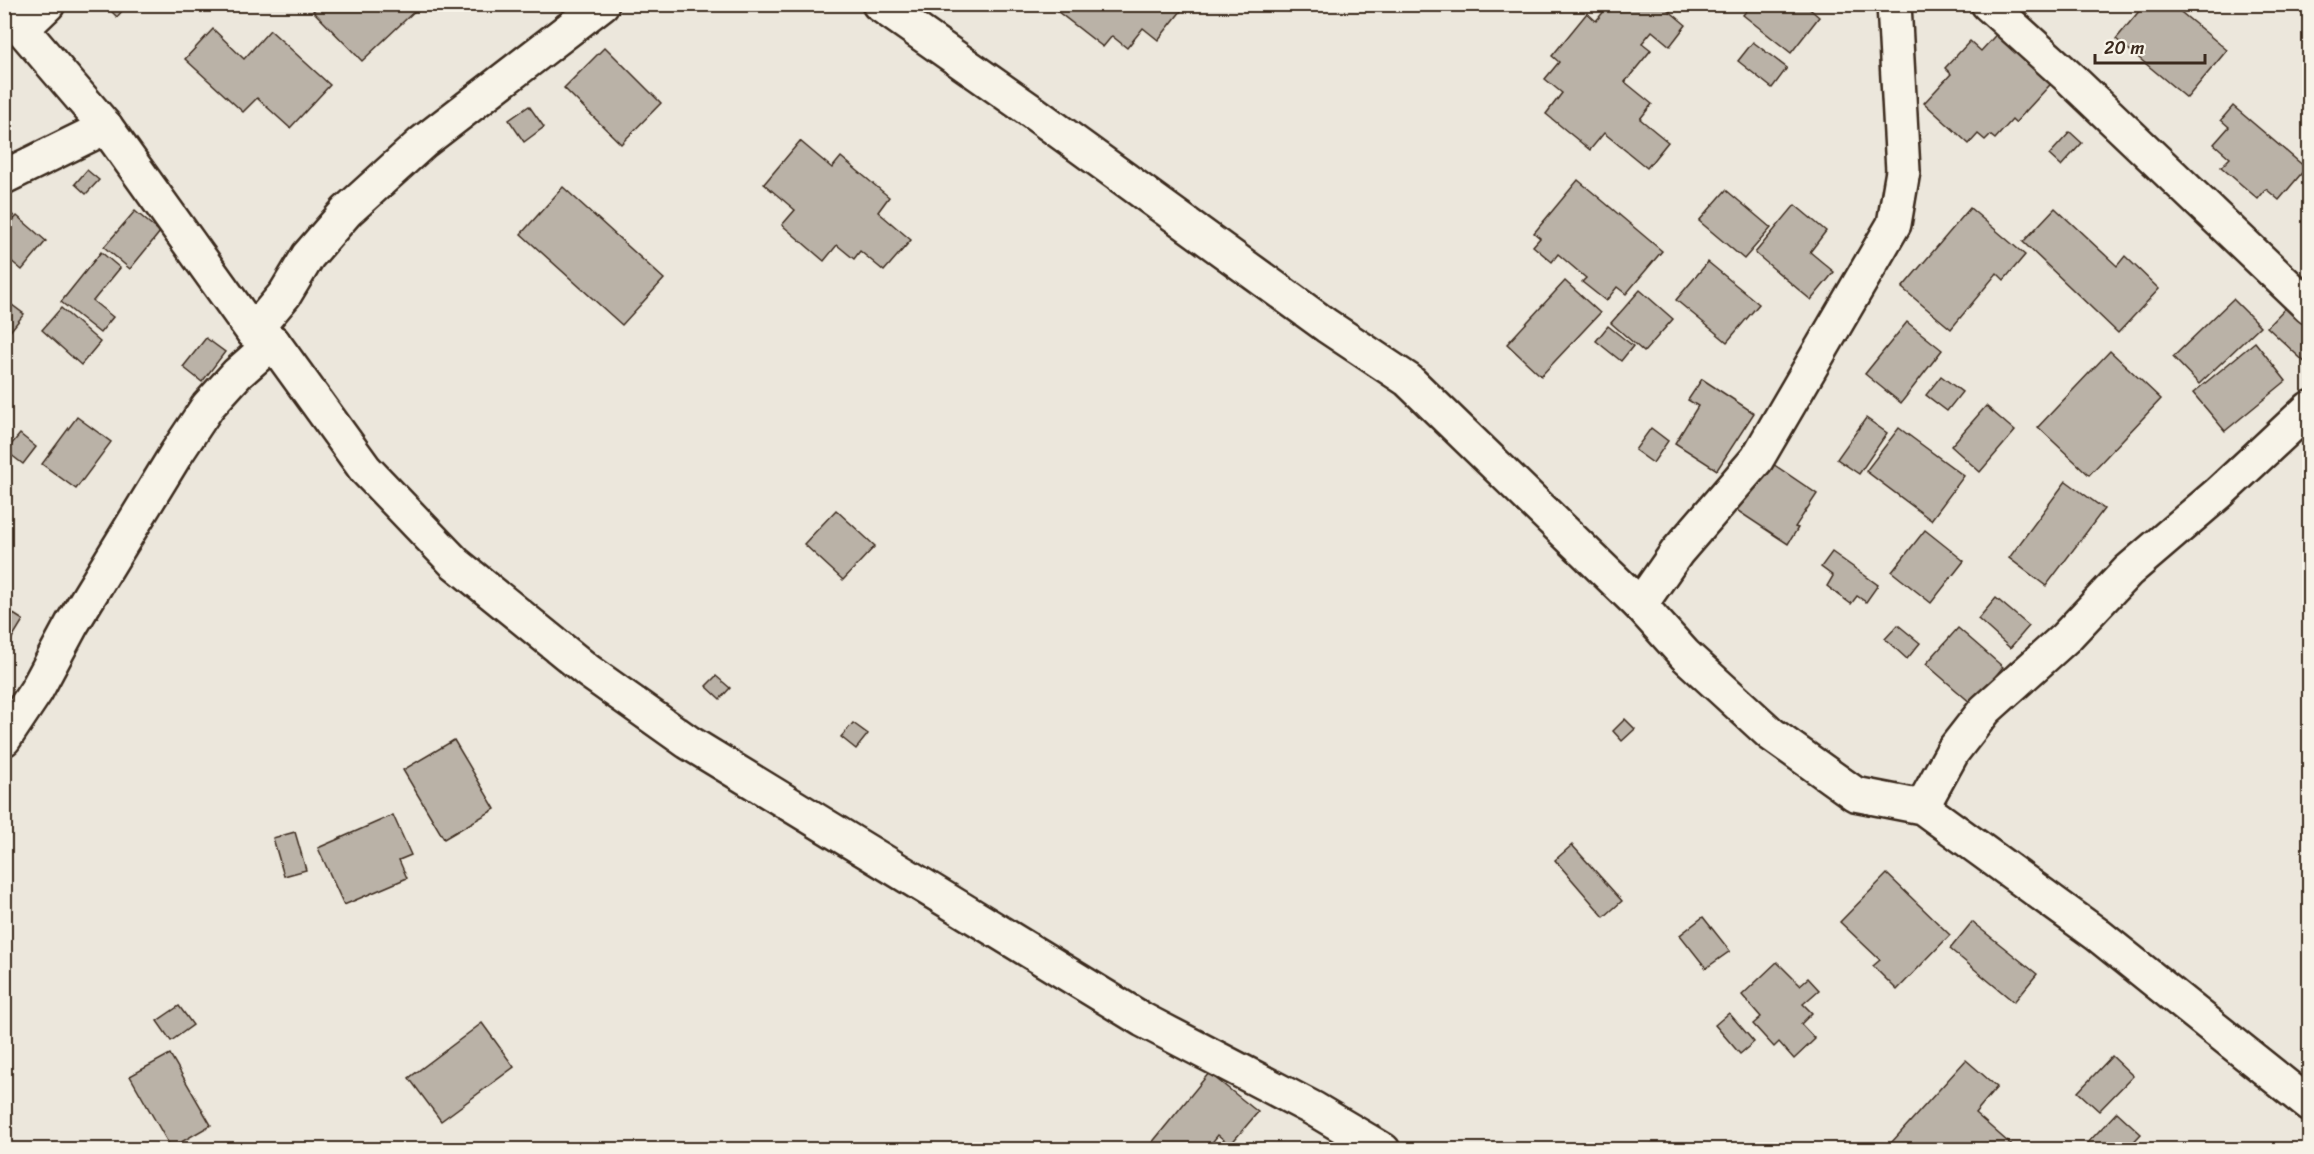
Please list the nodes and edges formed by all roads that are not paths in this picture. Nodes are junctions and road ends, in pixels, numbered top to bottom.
1 (48, 4) edge
2 (602, 4) edge
3 (879, 4) edge
4 (1894, 4) edge
5 (1988, 4) edge
6 (13, 18) edge
7 (106, 127) junction
8 (4, 177) edge
9 (2310, 307) edge
10 (263, 337) junction
11 (2310, 408) edge
12 (1640, 605) junction
13 (4, 740) edge
14 (1922, 807) junction
15 (2310, 1105) edge
16 (1383, 1149) edge

1 - 6 street
2 - 10 street
3 - 12 street
4 - 12 street
5 - 9 street
6 - 7 street
7 - 8 street
7 - 10 street
10 - 13 street
10 - 16 street
11 - 14 street
12 - 14 street
14 - 15 street

